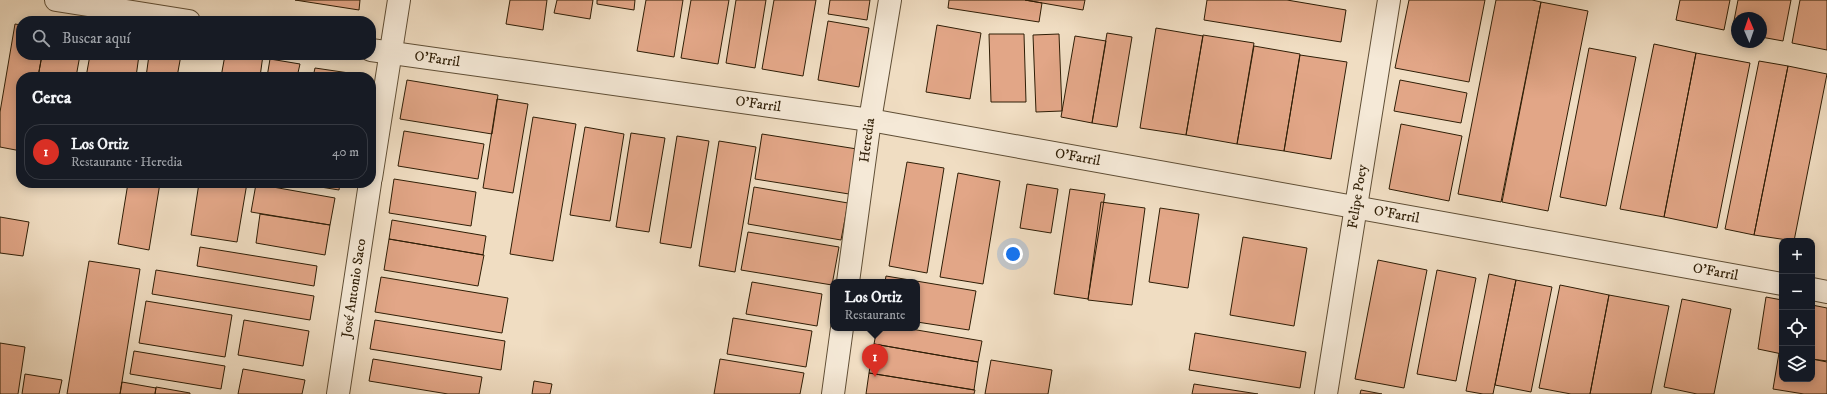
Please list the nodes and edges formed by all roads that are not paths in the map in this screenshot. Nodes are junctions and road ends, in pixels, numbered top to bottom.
1 (56, 0) edge
2 (398, 0) edge
3 (890, 0) edge
4 (1389, 0) edge
5 (157, 16) edge
6 (381, 51) edge
7 (376, 114) edge
8 (870, 120) junction
9 (369, 188) edge
10 (1356, 206) junction
11 (848, 279) edge
12 (1779, 283) edge
13 (1815, 290) edge
14 (1827, 292) edge
15 (842, 331) edge
16 (338, 394) edge
17 (833, 394) edge
18 (1326, 394) edge

1 - 5 street
2 - 6 street
3 - 8 street, Heredia
4 - 10 street, Felipe Poey
6 - 7 street
6 - 8 street, O'Farril
8 - 10 street, O'Farril
8 - 11 street, Heredia
9 - 16 street, José Antonio Saco
10 - 12 street, O'Farril
10 - 18 street, Felipe Poey
13 - 14 street
15 - 17 street

